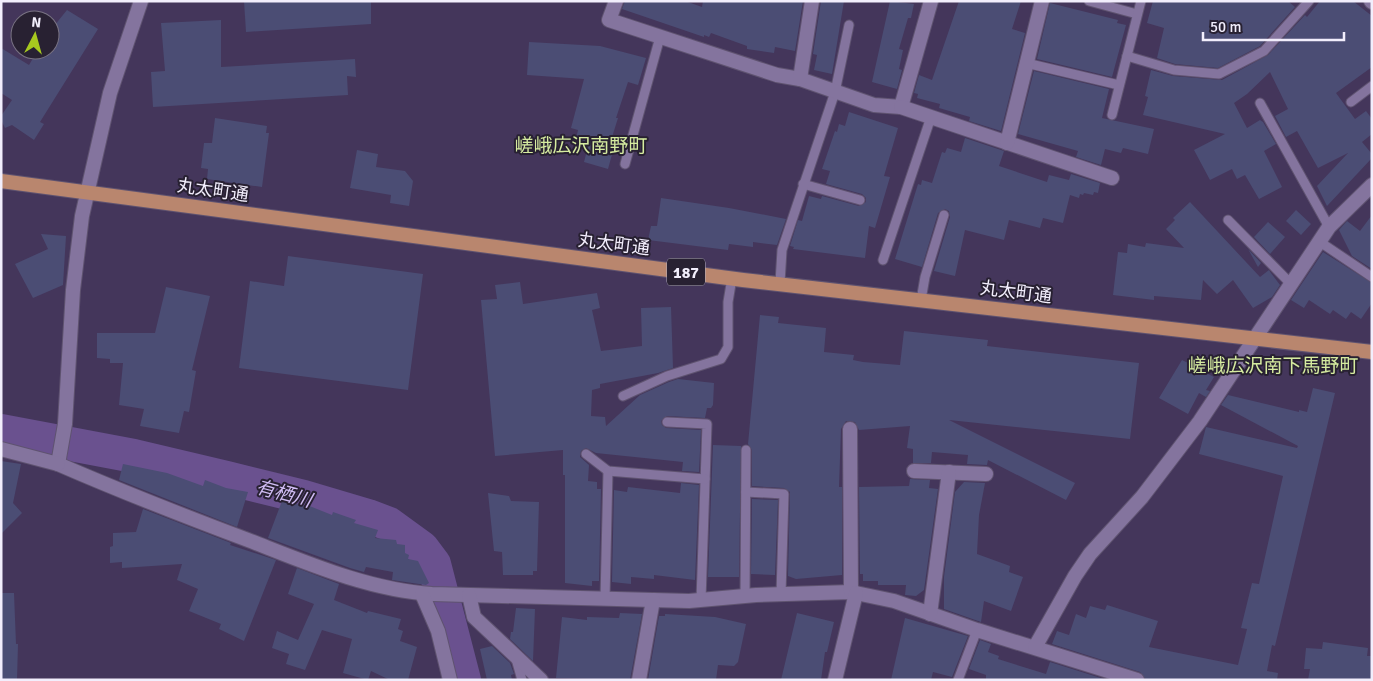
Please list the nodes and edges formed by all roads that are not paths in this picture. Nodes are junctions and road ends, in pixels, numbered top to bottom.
1 (141, 1) edge
2 (616, 1) edge
3 (812, 1) edge
4 (931, 1) edge
5 (1042, 1) edge
6 (1089, 1) edge
7 (1140, 1) edge
8 (1308, 1) edge
9 (1137, 14) junction
10 (849, 25) dead end
11 (660, 37) junction
12 (1127, 56) junction
13 (1026, 63) junction
14 (800, 79) junction
15 (1119, 85) junction
16 (1372, 86) edge
17 (835, 92) junction
18 (1260, 102) dead end
19 (1351, 102) dead end
20 (902, 107) junction
21 (1112, 115) dead end
22 (931, 117) junction
23 (1007, 142) junction
24 (625, 164) dead end
25 (1112, 178) dead end
26 (1, 181) edge
27 (803, 184) junction
28 (1370, 188) edge
29 (87, 192) junction
30 (860, 200) dead end
31 (944, 215) dead end
32 (1228, 220) dead end
33 (1329, 227) junction
34 (1320, 242) junction
35 (883, 260) dead end
36 (732, 278) junction
37 (1372, 278) edge
38 (780, 283) junction
39 (1292, 285) junction
40 (921, 300) junction
41 (1256, 340) junction
42 (1372, 352) edge
43 (623, 396) dead end
44 (667, 422) dead end
45 (850, 428) dead end
46 (1, 450) edge
47 (746, 450) dead end
48 (586, 454) dead end
49 (58, 458) junction
50 (608, 471) junction
51 (914, 471) dead end
52 (949, 472) junction
53 (986, 474) dead end
54 (705, 479) junction
55 (746, 492) junction
56 (853, 592) junction
57 (427, 594) junction
58 (781, 594) junction
59 (464, 595) junction
60 (745, 596) junction
61 (605, 599) junction
62 (653, 600) junction
63 (701, 600) junction
64 (930, 614) junction
65 (978, 630) junction
66 (1035, 647) junction
67 (516, 656) junction
68 (450, 680) edge
69 (522, 680) edge
70 (541, 680) edge
71 (639, 680) edge
72 (834, 680) edge
73 (958, 680) edge
74 (1137, 680) edge

1 - 29 street
2 - 11 street
3 - 14 street
4 - 20 street
5 - 13 street
6 - 9 lane
7 - 9 lane
8 - 12 lane
9 - 12 lane
10 - 17 lane
11 - 14 street
11 - 24 lane
12 - 15 lane
13 - 15 lane
13 - 23 street
14 - 17 street
15 - 21 lane
16 - 19 lane
17 - 20 street
17 - 27 lane
18 - 33 lane
20 - 22 street
22 - 23 street
22 - 35 lane
23 - 25 street
26 - 29 main road, 丸太町通 / 187
27 - 30 lane
27 - 38 lane
28 - 33 street
29 - 36 main road, 丸太町通 / 187
29 - 49 street
31 - 40 lane
32 - 39 lane
33 - 34 street
34 - 37 lane
34 - 39 street
36 - 38 main road, 丸太町通 / 187
36 - 43 lane
38 - 40 main road, 丸太町通 / 187
39 - 41 street
40 - 41 main road, 丸太町通 / 187
41 - 42 main road, 丸太町通 / 187
41 - 66 street
44 - 54 lane
45 - 56 street
46 - 49 street
47 - 55 lane
48 - 50 lane
49 - 57 street
50 - 54 lane
50 - 61 lane
51 - 52 street
52 - 53 street
52 - 64 street
54 - 63 lane
55 - 58 lane
55 - 60 lane
56 - 58 street
56 - 64 street
56 - 72 street
57 - 59 street
57 - 68 street
58 - 60 street
59 - 61 street
59 - 67 street
60 - 63 street
61 - 62 street
62 - 63 street
62 - 71 street
64 - 65 street
65 - 66 street
65 - 73 lane
66 - 74 street
67 - 69 lane
67 - 70 street

